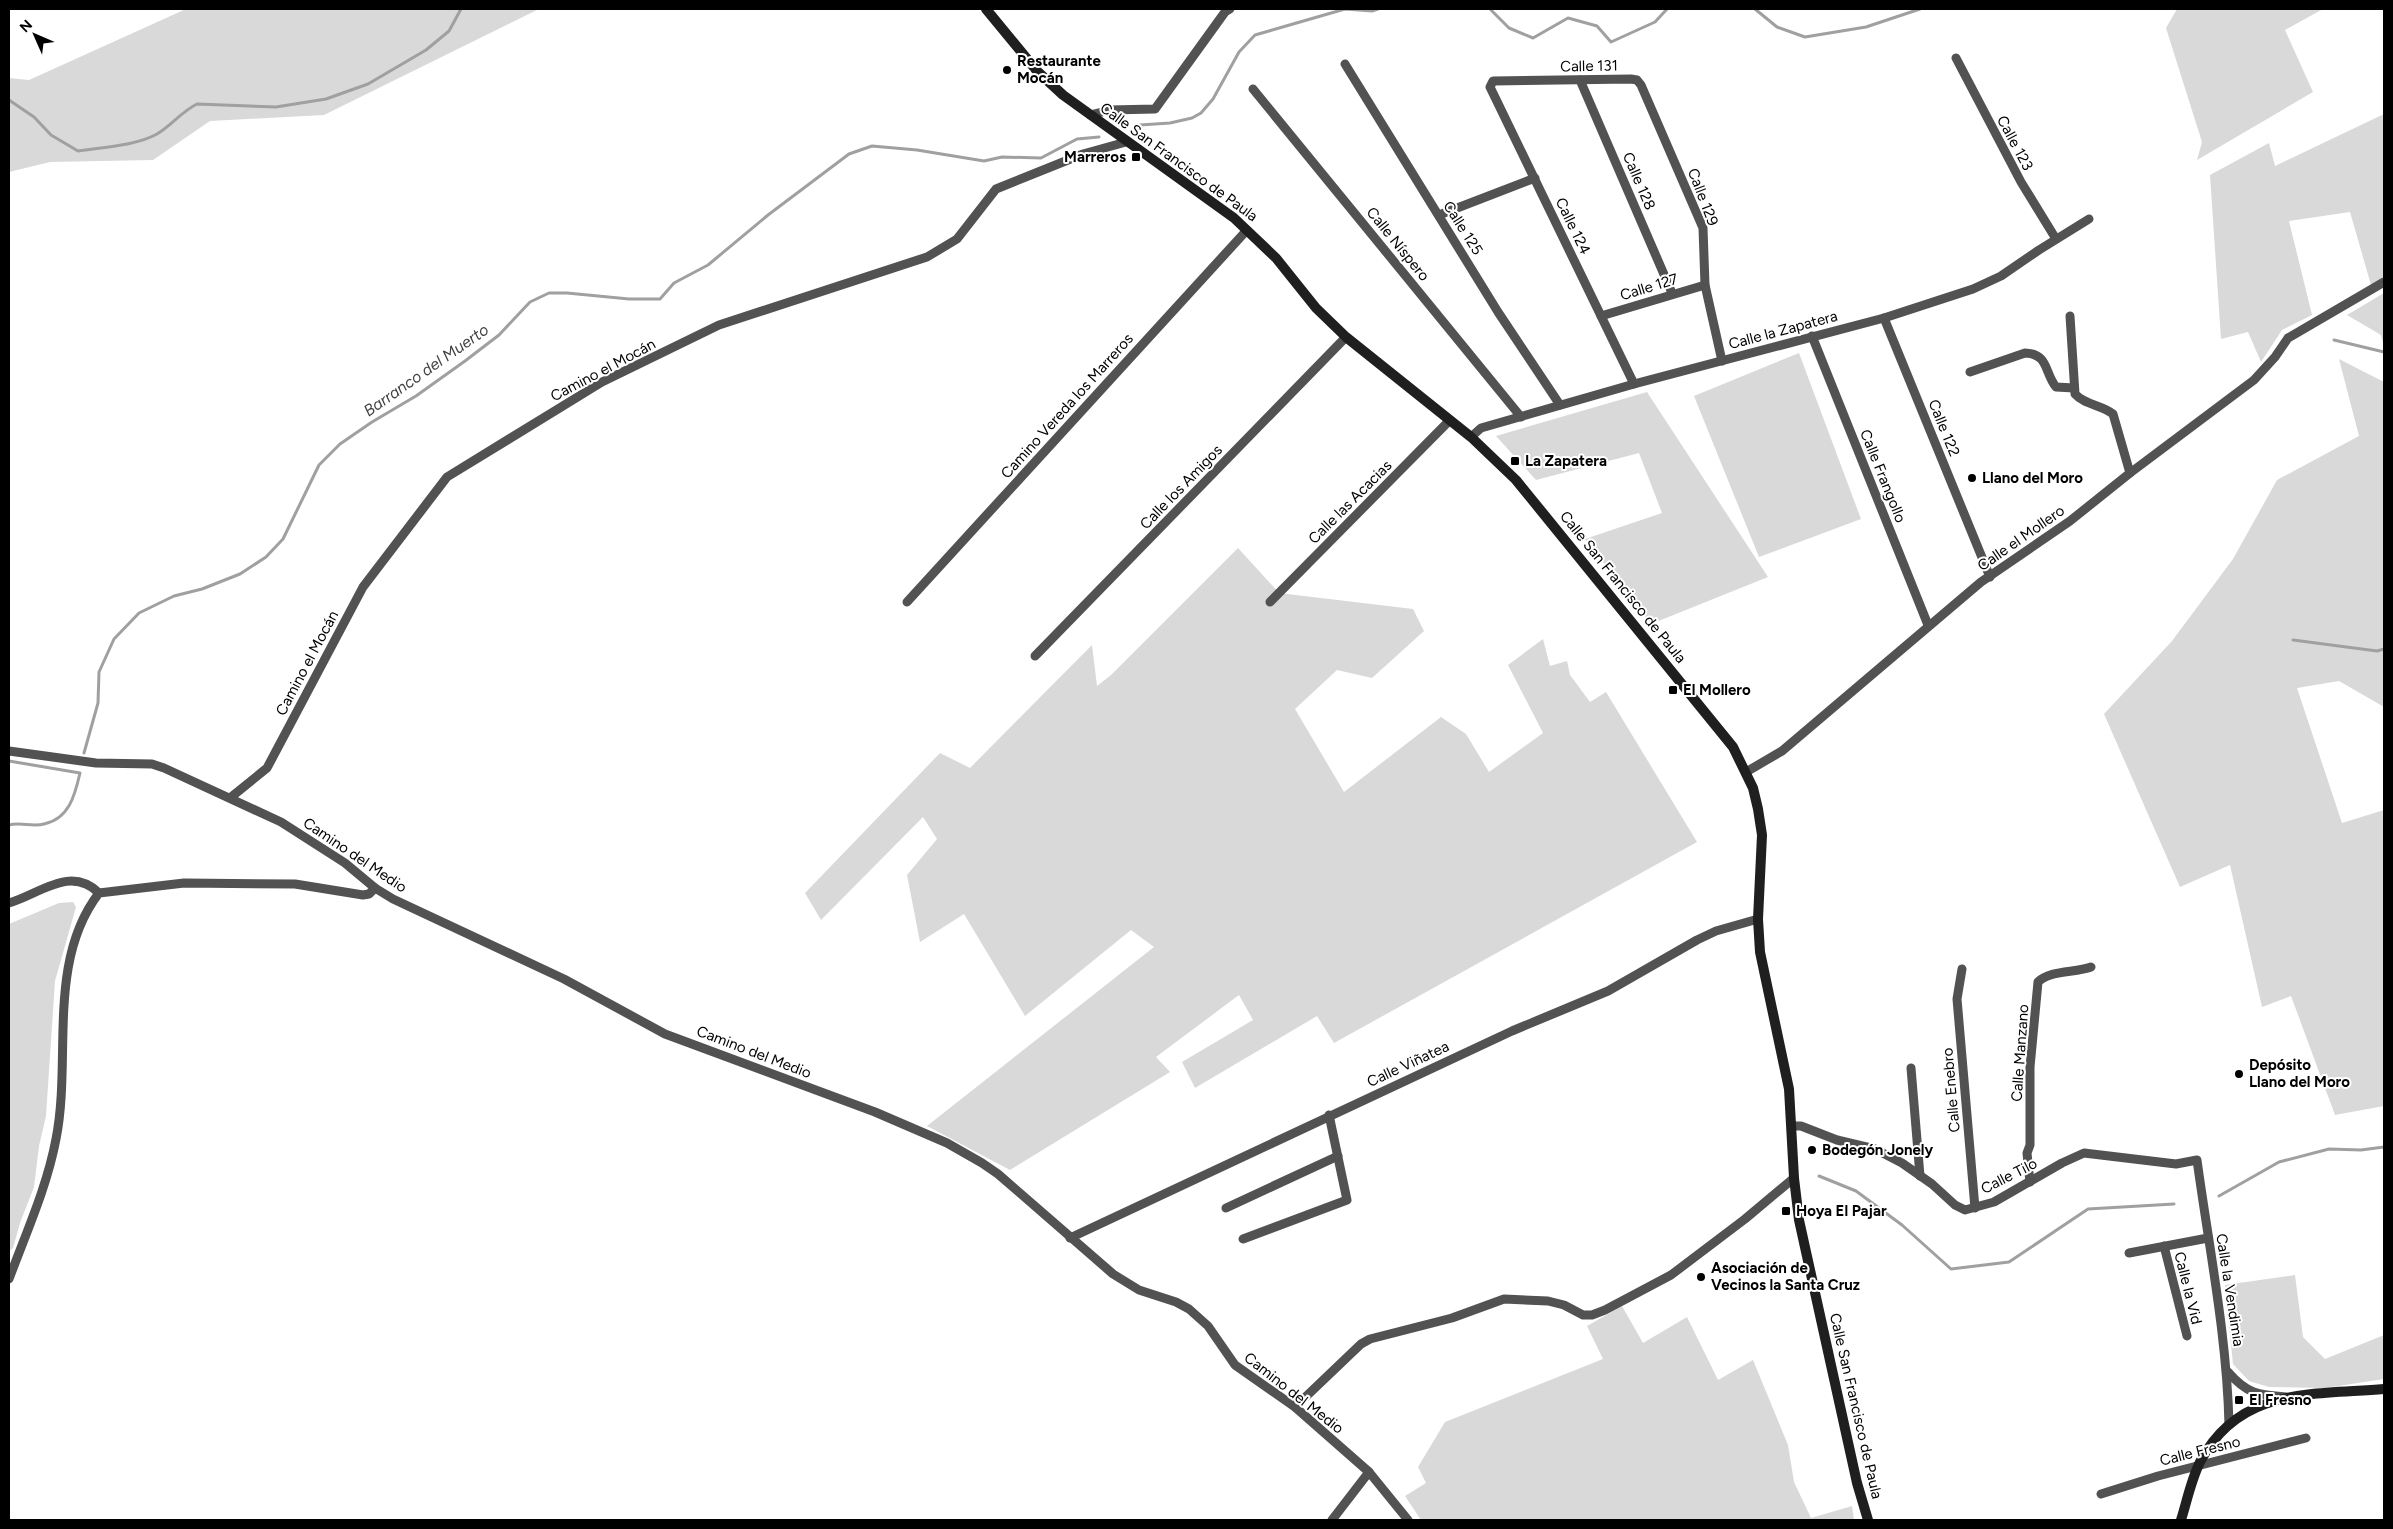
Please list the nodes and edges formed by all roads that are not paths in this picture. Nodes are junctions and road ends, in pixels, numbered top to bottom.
1 (986, 9) edge
2 (1230, 9) edge
3 (1956, 58) dead end
4 (1345, 64) dead end
5 (1580, 80) junction
6 (1637, 80) joint
7 (1493, 81) joint
8 (1253, 89) dead end
9 (1090, 115) junction
10 (1126, 142) junction
11 (1535, 178) junction
12 (1440, 215) junction
13 (2089, 219) dead end
14 (1247, 230) junction
15 (2056, 239) junction
16 (2384, 282) edge
17 (1705, 285) junction
18 (1672, 294) junction
19 (1601, 316) junction
20 (2070, 316) dead end
21 (1884, 318) junction
22 (1812, 336) junction
23 (1346, 337) junction
24 (1722, 361) junction
25 (1970, 372) dead end
26 (1634, 384) junction
27 (2074, 388) junction
28 (1560, 405) junction
29 (1521, 417) junction
30 (1449, 420) junction
31 (1471, 437) junction
32 (2130, 473) junction
33 (1990, 576) junction
34 (907, 602) dead end
35 (1270, 602) dead end
36 (1928, 625) junction
37 (1035, 656) dead end
38 (9, 751) edge
39 (1746, 772) junction
40 (230, 798) junction
41 (375, 888) junction
42 (98, 893) junction
43 (9, 903) edge
44 (1758, 919) junction
45 (2091, 967) dead end
46 (1962, 969) dead end
47 (1911, 1068) dead end
48 (1329, 1115) junction
49 (1792, 1126) junction
50 (1338, 1156) junction
51 (2197, 1160) joint
52 (1920, 1176) junction
53 (1794, 1178) junction
54 (2030, 1182) junction
55 (1226, 1208) dead end
56 (1975, 1208) junction
57 (1070, 1238) junction
58 (2208, 1238) junction
59 (1243, 1239) dead end
60 (2164, 1246) junction
61 (2129, 1253) dead end
62 (9, 1279) edge
63 (2186, 1336) dead end
64 (2228, 1372) junction
65 (2384, 1389) edge
66 (2286, 1397) junction
67 (1295, 1407) junction
68 (2229, 1425) junction
69 (2306, 1438) dead end
70 (2199, 1464) junction
71 (1369, 1472) junction
72 (2101, 1494) dead end
73 (1332, 1520) edge
74 (1408, 1520) edge
75 (1868, 1520) edge
76 (2181, 1520) edge

1 - 9 main road, Calle San Francisco de Paula
2 - 9 street
3 - 15 street, Calle 123
4 - 12 street, Calle 125
5 - 6 street, Calle 131
5 - 7 street, Calle 131
5 - 18 street, Calle 128
6 - 17 street, Calle 129
7 - 11 street, Calle 124
8 - 29 street, Calle Níspero
9 - 10 main road, Calle San Francisco de Paula
10 - 14 main road, Calle San Francisco de Paula
10 - 40 street, Camino el Mocán
11 - 12 street
11 - 19 street, Calle 124
12 - 28 street, Calle 125
13 - 15 street, Calle la Zapatera
14 - 23 main road, Calle San Francisco de Paula
14 - 34 street, Camino Vereda los Marreros
15 - 21 street, Calle la Zapatera
16 - 32 street, Calle el Mollero
17 - 18 street, Calle 127
17 - 24 street, Calle 129
18 - 19 street, Calle 127
19 - 26 street, Calle 124
20 - 27 street
21 - 22 street, Calle la Zapatera
21 - 33 street, Calle 122
22 - 24 street, Calle la Zapatera
22 - 36 street, Calle Frangollo
23 - 30 main road, Calle San Francisco de Paula
23 - 37 street, Calle los Amigos
24 - 26 street, Calle la Zapatera
25 - 27 street
26 - 28 street, Calle la Zapatera
27 - 32 street
28 - 29 street, Calle la Zapatera
29 - 31 street, Calle la Zapatera
30 - 31 main road, Calle San Francisco de Paula
30 - 35 street, Calle las Acacias
31 - 39 main road, Calle San Francisco de Paula
32 - 33 street, Calle el Mollero
33 - 36 street, Calle el Mollero
36 - 39 street, Calle el Mollero
38 - 40 street, Camino del Medio
39 - 44 main road, Calle San Francisco de Paula
40 - 41 street, Camino del Medio
41 - 42 street
41 - 57 street, Camino del Medio
42 - 43 street
42 - 62 street
44 - 48 street, Calle Viñatea
44 - 49 main road, Calle San Francisco de Paula
45 - 54 street, Calle Manzano
46 - 56 street, Calle Enebro
47 - 52 street
48 - 50 street
48 - 57 street, Calle Viñatea
49 - 52 street, Calle Tilo
49 - 53 main road, Calle San Francisco de Paula
50 - 55 street
50 - 59 street
51 - 54 street, Calle Tilo
51 - 58 street, Calle la Vendimia
52 - 56 street, Calle Tilo
53 - 67 street
53 - 75 main road, Calle San Francisco de Paula
54 - 56 street, Calle Tilo
57 - 67 street, Camino del Medio
58 - 60 street
58 - 64 street, Calle la Vendimia
60 - 61 street
60 - 63 street, Calle la Vid
64 - 66 street
64 - 68 street, Calle la Vendimia
65 - 66 main road
66 - 68 main road
67 - 71 street, Camino del Medio
68 - 70 main road
69 - 70 street, Calle Fresno
70 - 72 street, Calle Fresno
70 - 76 main road
71 - 73 street
71 - 74 street, Camino del Medio

